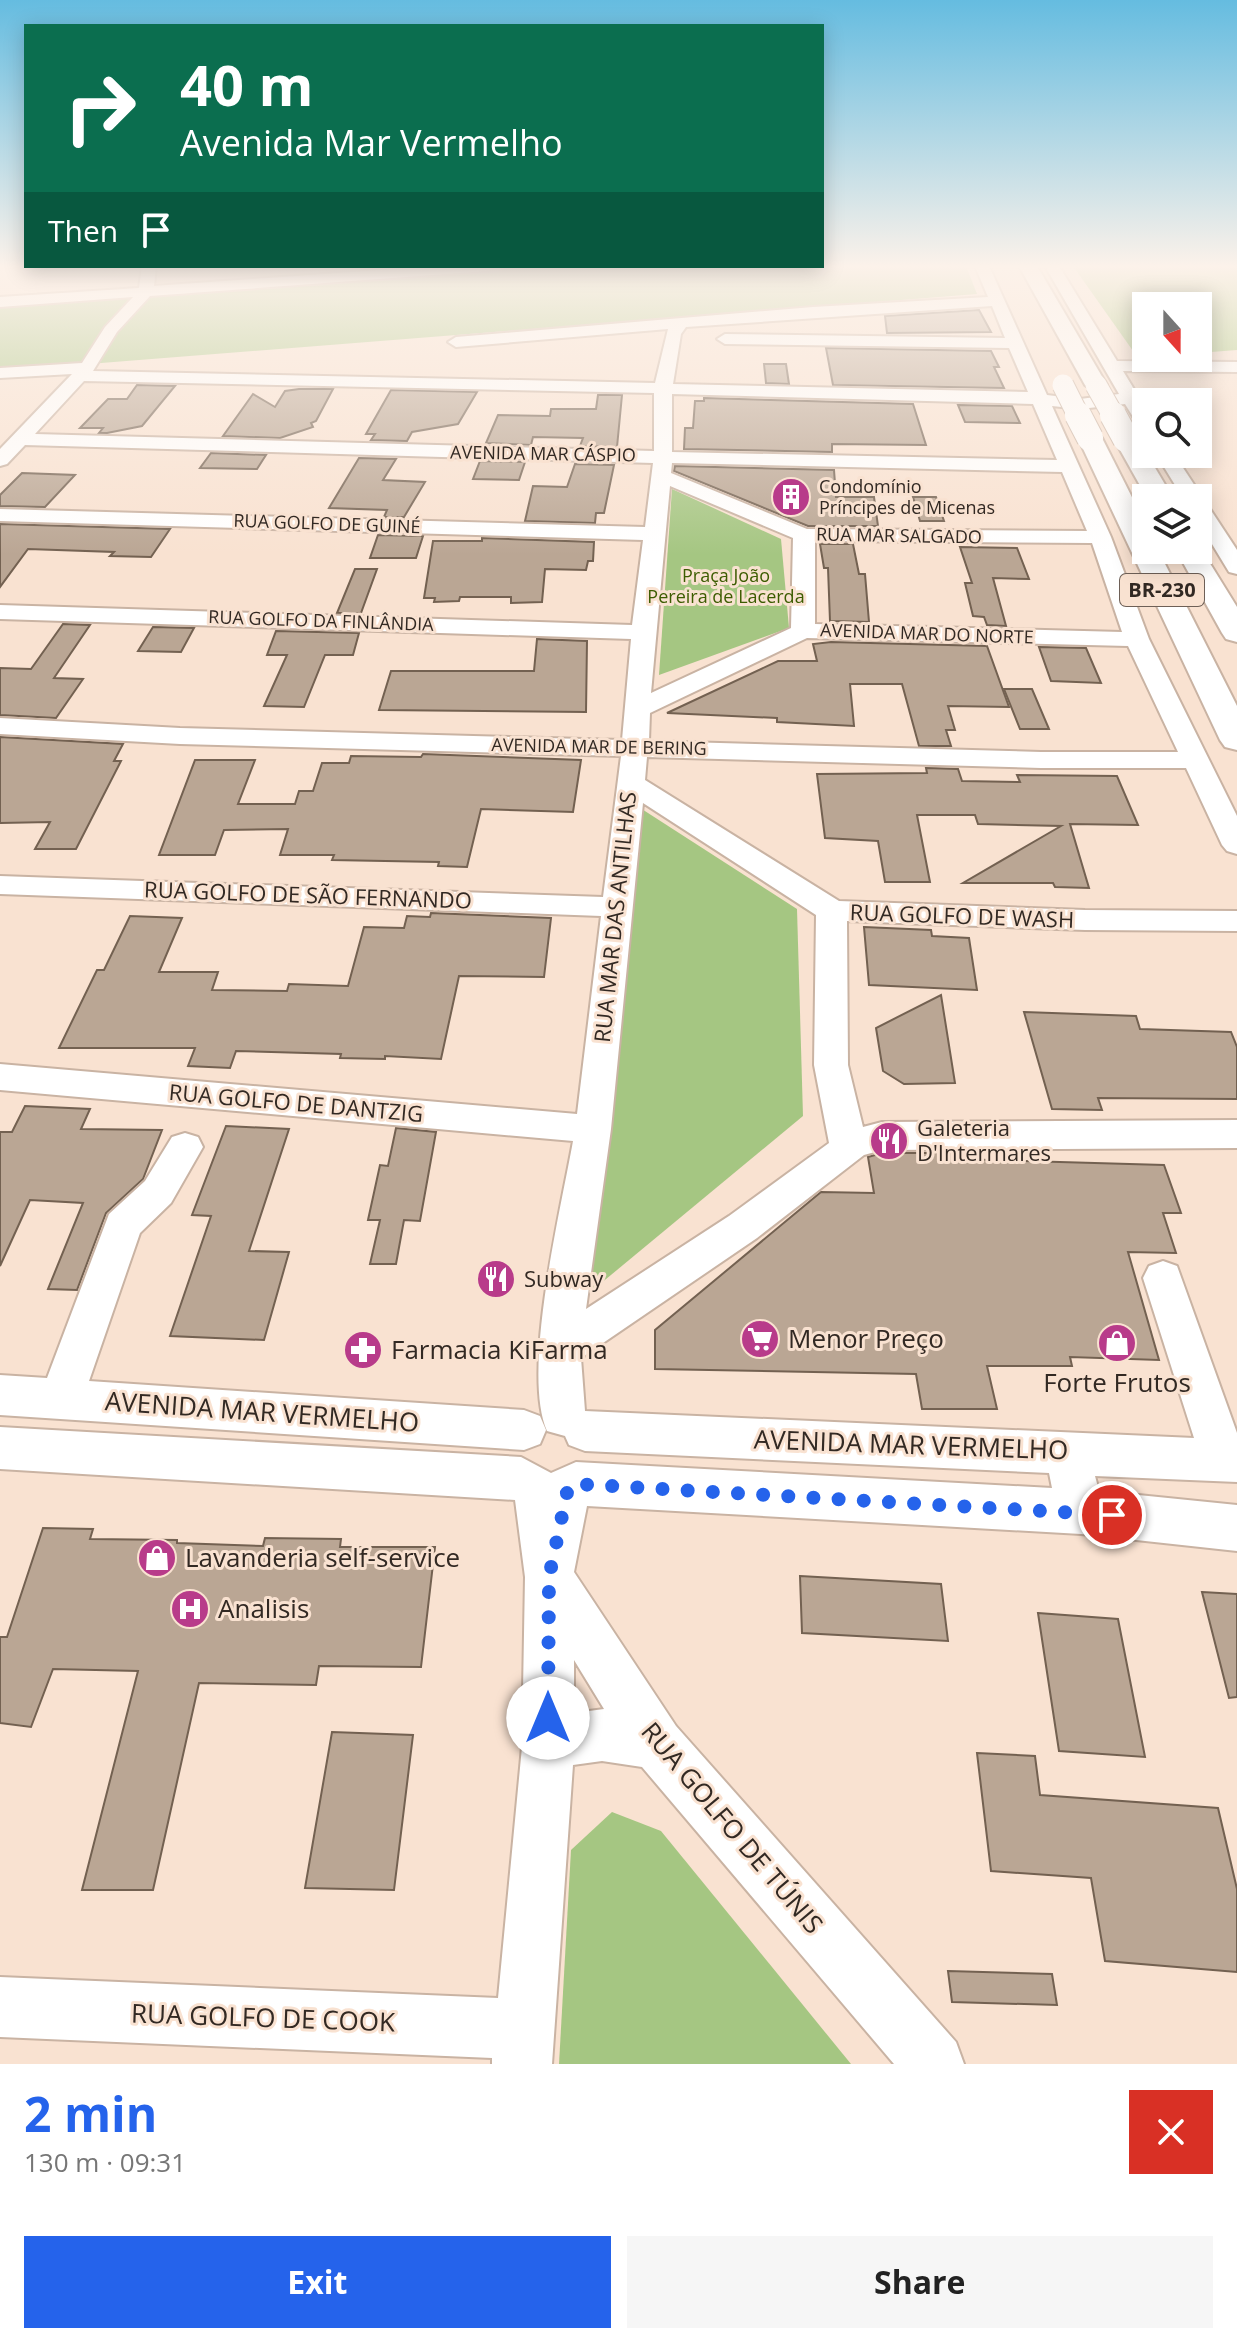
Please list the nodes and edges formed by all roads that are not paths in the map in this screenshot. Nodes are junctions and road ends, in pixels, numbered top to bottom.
1 (90, 362) edge
2 (669, 362) edge
3 (1014, 362) edge
4 (1083, 362) edge
5 (1110, 362) edge
6 (1112, 366) junction
7 (1132, 366) edge
8 (1212, 368) edge
9 (1237, 369) edge
10 (84, 372) junction
11 (1204, 372) edge
12 (0, 373) edge
13 (1060, 378) dead end
14 (1237, 380) edge
15 (663, 389) junction
16 (1040, 397) junction
17 (1131, 398) junction
18 (1132, 402) edge
19 (1132, 422) edge
20 (1132, 427) edge
21 (1052, 430) junction
22 (19, 439) junction
23 (0, 460) edge
24 (663, 466) junction
25 (1068, 466) junction
26 (0, 515) edge
27 (1212, 519) edge
28 (653, 534) junction
29 (804, 535) junction
30 (1227, 535) edge
31 (1100, 537) junction
32 (1198, 564) edge
33 (1237, 567) edge
34 (0, 612) edge
35 (803, 631) junction
36 (643, 632) junction
37 (1237, 633) edge
38 (1137, 639) junction
39 (638, 709) junction
40 (0, 726) edge
41 (1237, 740) edge
42 (635, 748) junction
43 (1198, 760) junction
44 (629, 782) junction
45 (1237, 845) edge
46 (0, 885) edge
47 (616, 907) junction
48 (832, 911) junction
49 (1237, 921) edge
50 (0, 1077) edge
51 (593, 1129) junction
52 (1237, 1134) edge
53 (848, 1145) junction
54 (185, 1147) dead end
55 (1163, 1278) dead end
56 (559, 1349) junction
57 (0, 1395) edge
58 (61, 1399) junction
59 (553, 1424) junction
60 (0, 1448) edge
61 (1067, 1452) junction
62 (1231, 1460) edge
63 (551, 1485) junction
64 (1081, 1512) junction
65 (1237, 1528) edge
66 (549, 1577) junction
67 (657, 1745) junction
68 (548, 1747) junction
69 (0, 2007) edge
70 (524, 2046) edge
71 (934, 2064) edge

1 - 10 street
2 - 15 street, RUA MAR DAS ANTILHAS
3 - 16 street
4 - 19 highway, bridge
5 - 6 street
6 - 7 street
6 - 17 street
8 - 9 street
10 - 12 street
10 - 15 street
10 - 22 street
11 - 14 street
13 - 41 highway, BR-230, bridge
15 - 16 street
15 - 24 street, RUA MAR DAS ANTILHAS
16 - 17 street
16 - 21 street
17 - 18 street
20 - 21 street
21 - 25 street
22 - 23 street
22 - 24 street, AVENIDA MAR CÁSPIO
24 - 25 street, AVENIDA MAR CÁSPIO
24 - 28 street, RUA MAR DAS ANTILHAS
24 - 29 street, RUA MAR SALGADO
25 - 31 street
26 - 28 street, RUA GOLFO DE GUINÉ
27 - 30 street
28 - 36 street, RUA MAR DAS ANTILHAS
29 - 31 street, RUA MAR SALGADO
29 - 35 street
30 - 33 street
31 - 38 street
32 - 37 highway, BR-230
34 - 36 street, RUA GOLFO DA FINLÂNDIA
35 - 38 street, AVENIDA MAR DO NORTE
35 - 39 street, AVENIDA MAR DO NORTE
36 - 39 street, RUA MAR DAS ANTILHAS
38 - 43 street
39 - 42 street, RUA MAR DAS ANTILHAS
40 - 42 street, AVENIDA MAR DE BERING
42 - 43 street, AVENIDA MAR DE BERING
42 - 44 street, RUA MAR DAS ANTILHAS
43 - 45 street
44 - 47 street, RUA MAR DAS ANTILHAS
44 - 48 street, RUA GOLFO DE WASH
46 - 47 street, RUA GOLFO DE SÃO FERNANDO
47 - 51 street, RUA MAR DAS ANTILHAS
48 - 49 street, RUA GOLFO DE WASH
48 - 53 street
50 - 51 street, RUA GOLFO DE DANTZIG
51 - 56 street, RUA MAR DAS ANTILHAS
52 - 53 street
53 - 56 street
54 - 58 street
55 - 62 street
56 - 59 street, RUA MAR DAS ANTILHAS
57 - 58 street, AVENIDA MAR VERMELHO
58 - 59 street, AVENIDA MAR VERMELHO
59 - 61 street, AVENIDA MAR VERMELHO
59 - 63 street, RUA MAR DAS ANTILHAS
59 - 63 street
60 - 63 street
61 - 62 street, AVENIDA MAR VERMELHO
61 - 64 street
63 - 64 street
63 - 66 street, RUA MAR DAS ANTILHAS
64 - 65 street
66 - 67 street, RUA GOLFO DE TÚNIS
66 - 68 street, RUA MAR DAS ANTILHAS
67 - 68 street
67 - 71 street, RUA GOLFO DE TÚNIS
68 - 70 street, RUA MAR DAS ANTILHAS
69 - 70 street, RUA GOLFO DE COOK

